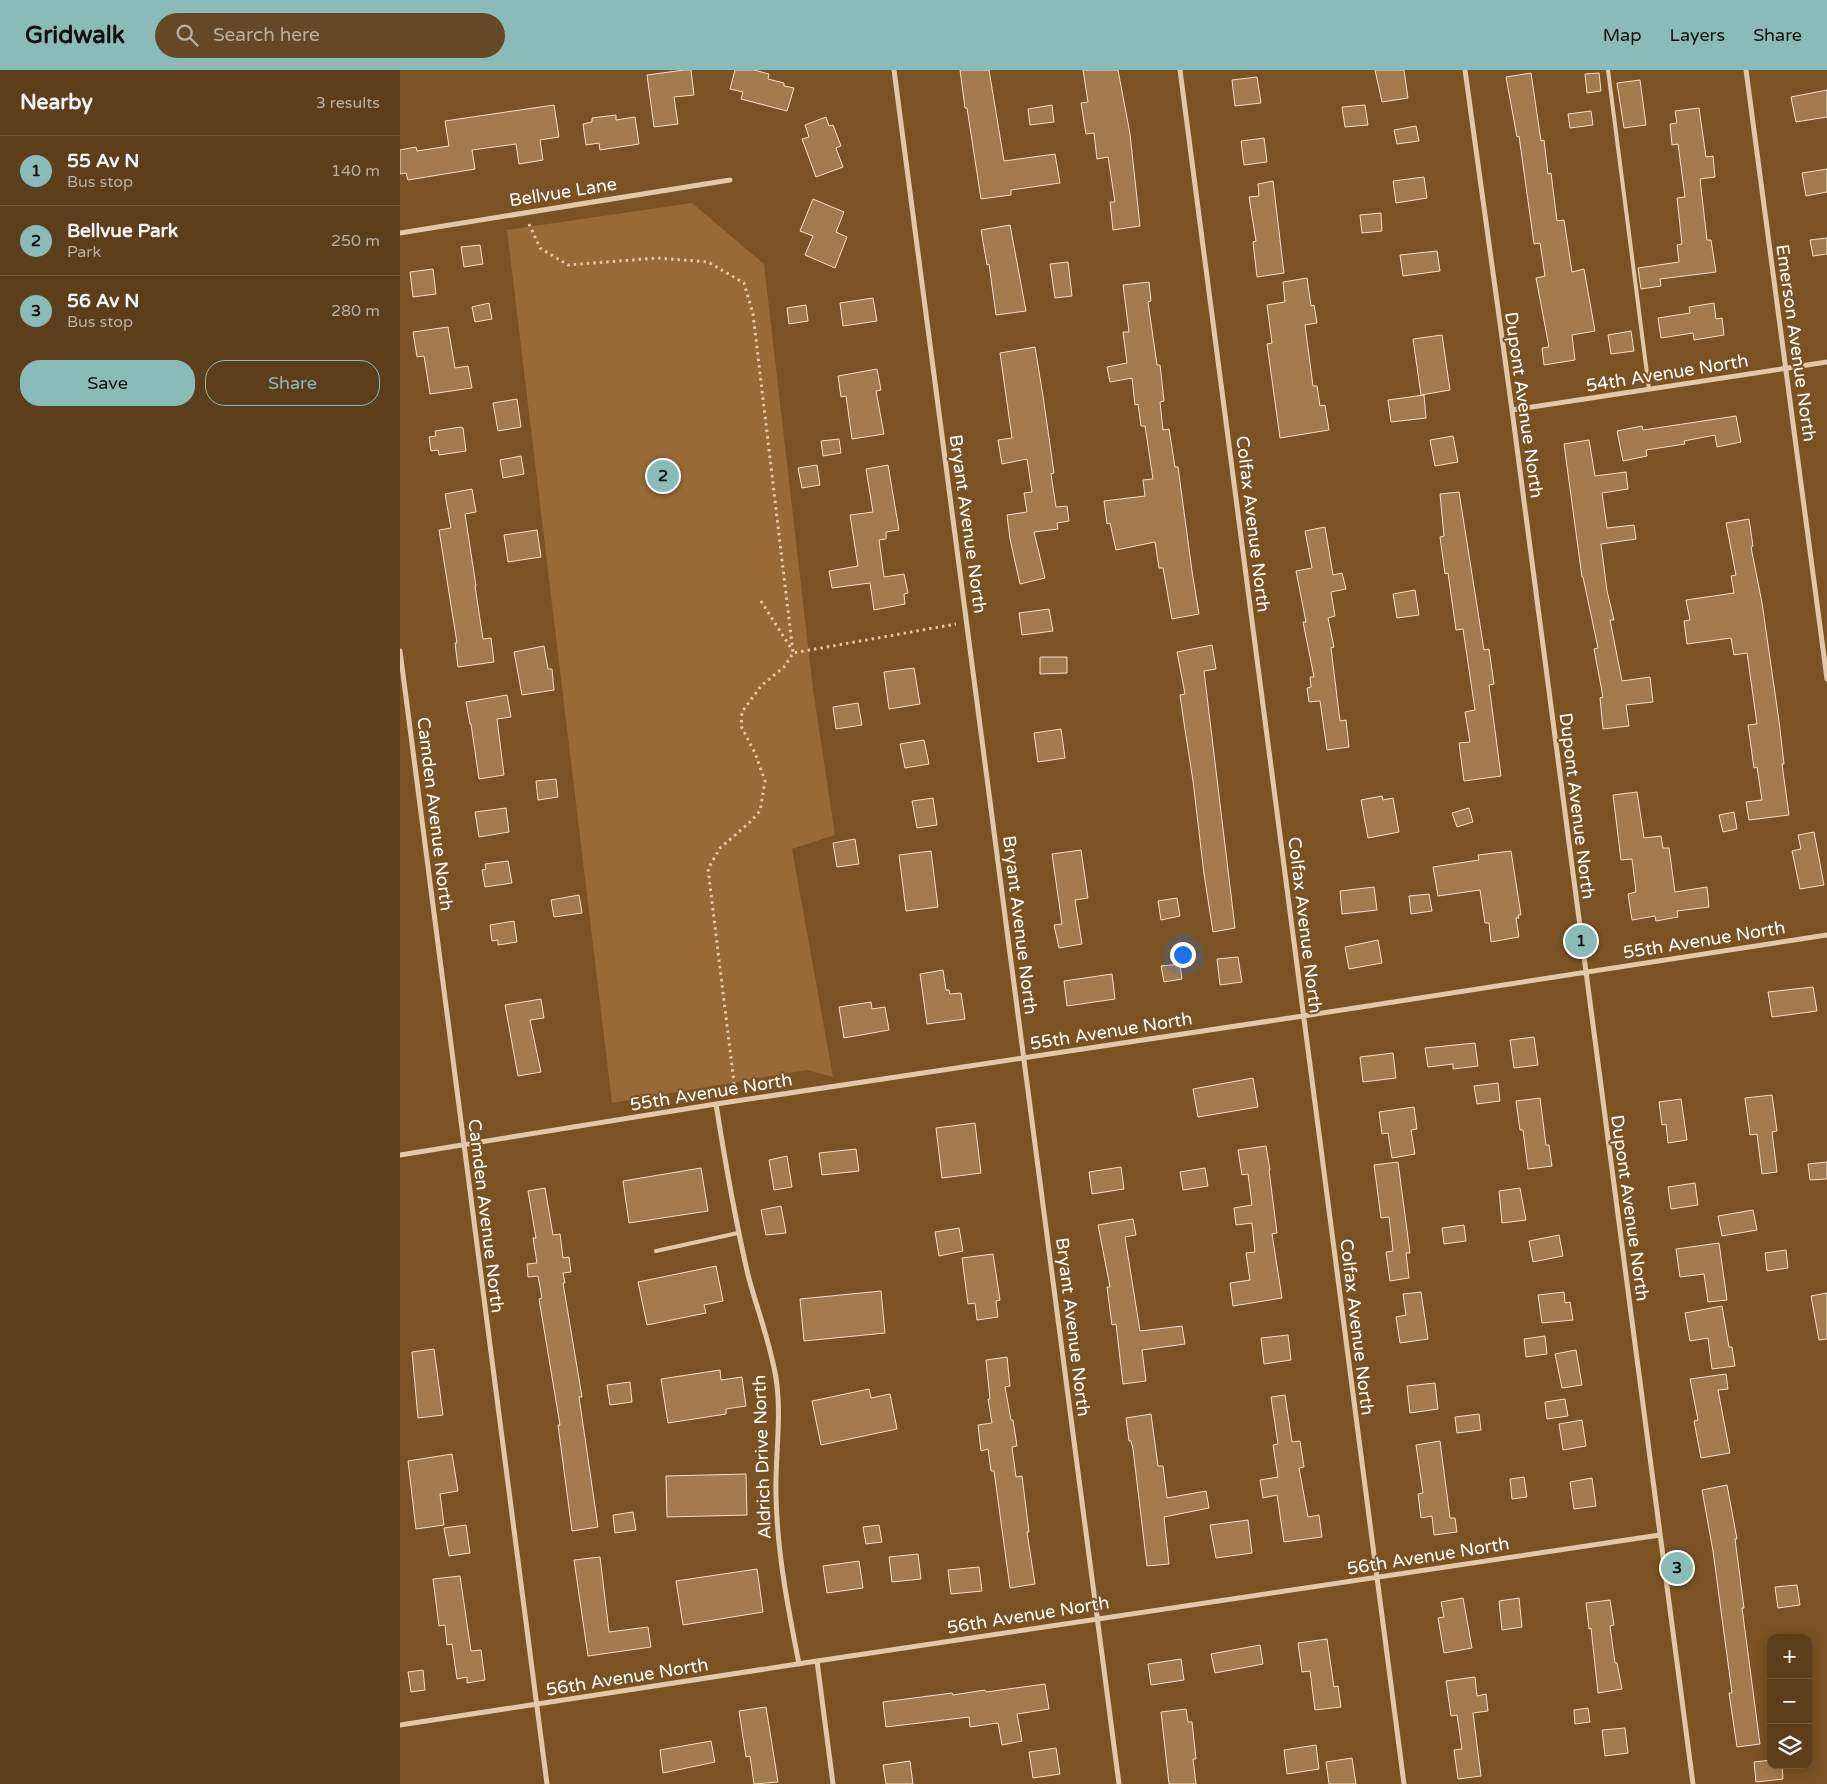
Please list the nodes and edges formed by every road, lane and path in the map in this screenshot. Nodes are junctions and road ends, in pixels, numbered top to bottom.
1 (894, 70) edge
2 (1180, 70) edge
3 (1465, 70) edge
4 (1608, 70) edge
5 (1746, 70) edge
6 (730, 180) dead end
7 (521, 213) junction
8 (400, 233) edge
9 (1827, 362) edge
10 (1786, 368) junction
11 (1650, 389) junction
12 (1512, 410) junction
13 (761, 601) dead end
14 (967, 622) junction
15 (400, 651) edge
16 (793, 653) junction
17 (1827, 680) edge
18 (1827, 935) edge
19 (1585, 972) junction
20 (1303, 1016) junction
21 (1023, 1058) junction
22 (736, 1101) junction
23 (716, 1104) junction
24 (463, 1145) junction
25 (400, 1155) edge
26 (738, 1233) junction
27 (656, 1251) dead end
28 (1660, 1535) junction
29 (1376, 1578) junction
30 (1097, 1619) junction
31 (817, 1661) junction
32 (799, 1664) junction
33 (537, 1705) junction
34 (400, 1725) edge
35 (547, 1784) edge
36 (833, 1784) edge
37 (1118, 1784) edge
38 (1404, 1784) edge
39 (1693, 1784) edge

1 - 14 street, Bryant Avenue North
2 - 20 street, Colfax Avenue North
3 - 12 street, Dupont Avenue North
4 - 11 lane
5 - 10 street, Emerson Avenue North
6 - 7 street, Bellvue Lane
7 - 8 street, Bellvue Lane
7 - 16 path
9 - 10 street, 54th Avenue North
10 - 11 street, 54th Avenue North
10 - 17 street, Emerson Avenue North
11 - 12 street, 54th Avenue North
12 - 19 street, Dupont Avenue North
13 - 16 path
14 - 16 path
14 - 21 street, Bryant Avenue North
15 - 24 street, Camden Avenue North
16 - 22 path
18 - 19 street, 55th Avenue North
19 - 20 street, 55th Avenue North
19 - 28 street, Dupont Avenue North
20 - 21 street, 55th Avenue North
20 - 29 street, Colfax Avenue North
21 - 22 street, 55th Avenue North
21 - 30 street, Bryant Avenue North
22 - 23 street, 55th Avenue North
23 - 24 street, 55th Avenue North
23 - 26 street, Aldrich Drive North
24 - 25 street, 55th Avenue North
24 - 33 street, Camden Avenue North
26 - 27 lane
26 - 32 street, Aldrich Drive North
28 - 29 street, 56th Avenue North
28 - 39 street, Dupont Avenue North
29 - 30 street, 56th Avenue North
29 - 38 street, Colfax Avenue North
30 - 31 street, 56th Avenue North
30 - 37 street, Bryant Avenue North
31 - 32 street, 56th Avenue North
31 - 36 street
32 - 33 street, 56th Avenue North
33 - 34 street, 56th Avenue North
33 - 35 street, Camden Avenue North

